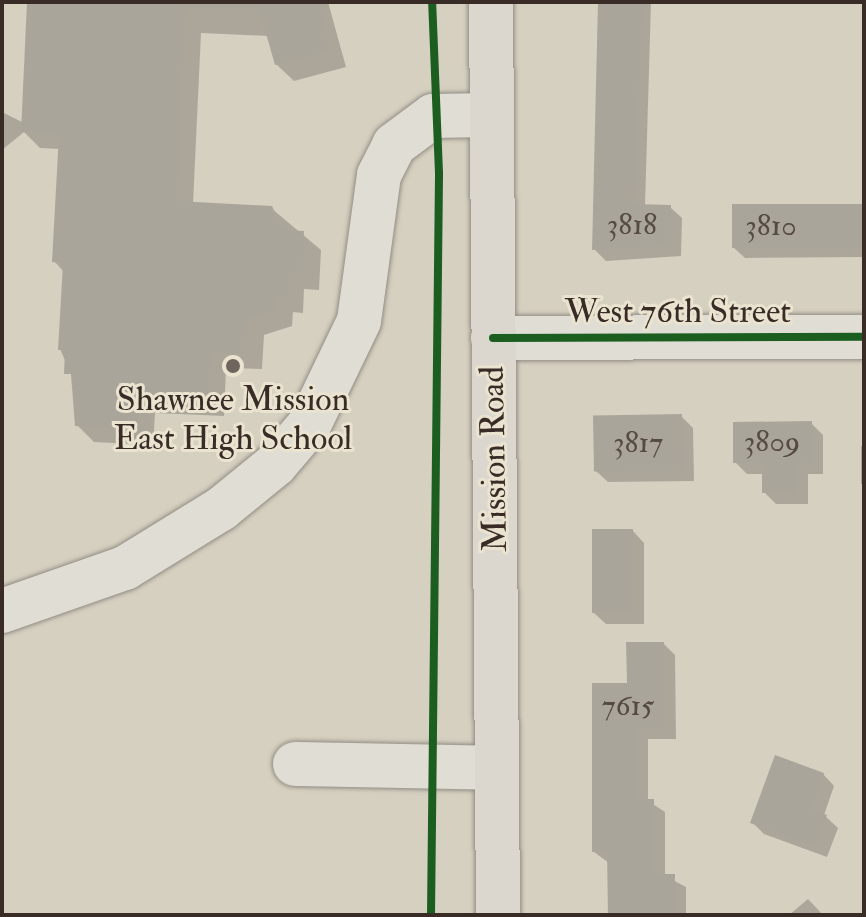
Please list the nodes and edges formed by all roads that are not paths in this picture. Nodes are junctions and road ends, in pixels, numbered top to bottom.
1 (491, 2) edge
2 (490, 115) junction
3 (864, 337) edge
4 (493, 338) junction
5 (2, 611) edge
6 (295, 764) dead end
7 (497, 768) junction
8 (498, 915) edge

1 - 2 main road, Mission Road
2 - 4 main road, Mission Road
2 - 5 street
3 - 4 street, West 76th Street
4 - 7 main road, Mission Road
6 - 7 street
7 - 8 main road, Mission Road

